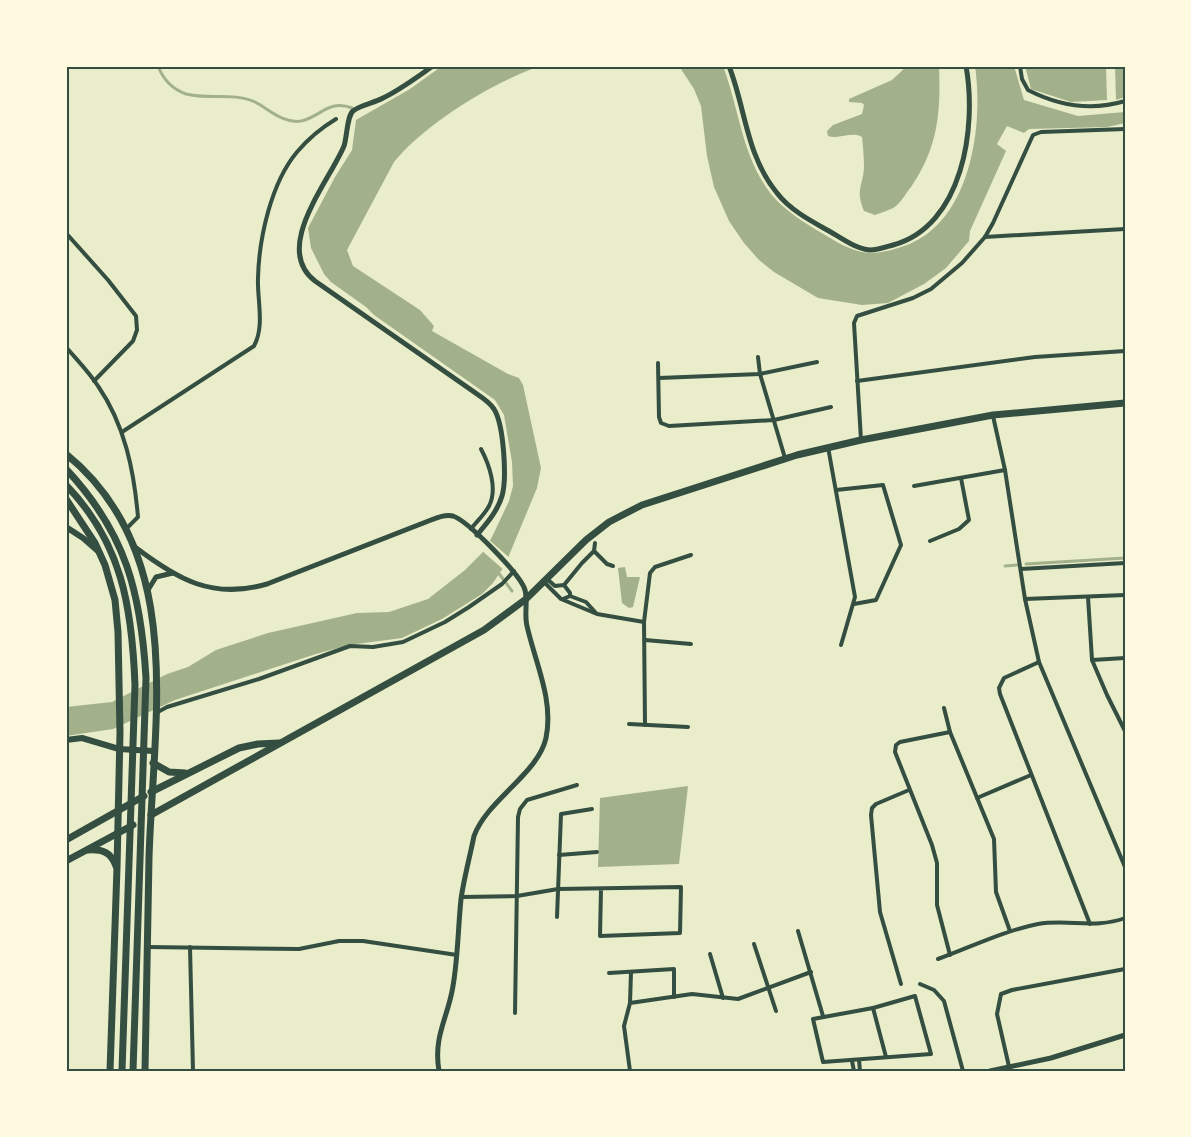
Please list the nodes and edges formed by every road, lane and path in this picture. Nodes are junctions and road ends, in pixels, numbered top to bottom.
1 (433, 66) edge
2 (729, 66) edge
3 (966, 66) edge
4 (1020, 66) edge
5 (1125, 101) edge
6 (336, 119) dead end
7 (1125, 129) edge
8 (1125, 229) edge
9 (66, 233) edge
10 (985, 237) junction
11 (66, 347) edge
12 (1125, 351) edge
13 (758, 357) dead end
14 (817, 362) dead end
15 (658, 363) dead end
16 (760, 374) junction
17 (659, 378) junction
18 (94, 381) junction
19 (857, 381) junction
20 (1125, 403) edge
21 (831, 408) dead end
22 (993, 415) junction
23 (774, 420) junction
24 (122, 432) junction
25 (861, 440) junction
26 (828, 447) junction
27 (481, 449) dead end
28 (66, 454) edge
29 (786, 459) junction
30 (66, 469) edge
31 (1005, 470) junction
32 (961, 478) junction
33 (914, 486) dead end
34 (68, 487) edge
35 (836, 490) junction
36 (66, 499) edge
37 (66, 527) edge
38 (127, 528) junction
39 (471, 529) junction
40 (477, 535) junction
41 (930, 541) dead end
42 (595, 543) dead end
43 (135, 547) junction
44 (594, 551) junction
45 (101, 554) junction
46 (691, 555) dead end
47 (1125, 563) edge
48 (613, 566) dead end
49 (512, 568) junction
50 (1021, 569) junction
51 (173, 573) junction
52 (548, 583) junction
53 (564, 585) junction
54 (148, 590) junction
55 (1125, 595) edge
56 (570, 596) junction
57 (1088, 597) junction
58 (526, 599) junction
59 (561, 599) junction
60 (1025, 599) junction
61 (854, 604) junction
62 (597, 614) junction
63 (644, 622) junction
64 (645, 640) junction
65 (691, 644) dead end
66 (841, 645) dead end
67 (1125, 658) edge
68 (1092, 660) junction
69 (1039, 662) junction
70 (944, 708) dead end
71 (155, 712) junction
72 (1123, 722) edge
73 (629, 724) dead end
74 (645, 725) junction
75 (688, 727) dead end
76 (1125, 731) edge
77 (950, 732) junction
78 (66, 740) edge
79 (281, 742) junction
80 (119, 749) junction
81 (153, 751) junction
82 (153, 763) junction
83 (119, 768) junction
84 (153, 773) junction
85 (185, 773) junction
86 (1031, 775) junction
87 (577, 785) dead end
88 (909, 790) junction
89 (152, 792) junction
90 (977, 798) junction
91 (592, 809) dead end
92 (117, 811) junction
93 (151, 815) junction
94 (117, 832) junction
95 (66, 840) edge
96 (85, 851) junction
97 (117, 852) junction
98 (597, 852) dead end
99 (559, 855) junction
100 (149, 856) junction
101 (66, 861) edge
102 (1125, 867) edge
103 (117, 868) junction
104 (558, 889) junction
105 (601, 889) junction
106 (517, 896) junction
107 (462, 897) junction
108 (557, 917) dead end
109 (1125, 918) edge
110 (1090, 924) junction
111 (798, 931) dead end
112 (1010, 931) junction
113 (754, 944) dead end
114 (148, 947) junction
115 (190, 947) junction
116 (710, 954) dead end
117 (950, 954) junction
118 (458, 955) junction
119 (938, 959) dead end
120 (1125, 969) edge
121 (631, 972) junction
122 (812, 972) junction
123 (609, 973) dead end
124 (900, 984) dead end
125 (920, 984) dead end
126 (767, 988) junction
127 (674, 997) junction
128 (723, 999) junction
129 (630, 1003) junction
130 (873, 1008) junction
131 (776, 1011) dead end
132 (515, 1013) dead end
133 (823, 1016) junction
134 (1125, 1035) edge
135 (886, 1057) junction
136 (859, 1060) junction
137 (852, 1061) junction
138 (1010, 1069) edge
139 (110, 1071) edge
140 (123, 1071) edge
141 (133, 1071) edge
142 (145, 1071) edge
143 (193, 1071) edge
144 (439, 1071) edge
145 (630, 1071) edge
146 (854, 1071) edge
147 (860, 1071) edge
148 (963, 1071) edge
149 (990, 1071) edge

1 - 40 street
2 - 3 street
4 - 5 street
6 - 24 street
7 - 10 street
8 - 10 street
9 - 18 street
10 - 19 street
11 - 18 street
12 - 19 street
13 - 16 street
14 - 16 street
15 - 17 street
16 - 17 street
16 - 23 street
17 - 23 street
18 - 24 street
19 - 25 street
20 - 22 main road
21 - 23 street
22 - 25 main road
22 - 31 street
23 - 29 street
24 - 38 street
25 - 26 main road
26 - 29 main road
26 - 35 street
27 - 39 street
28 - 38 main road
29 - 52 main road
30 - 141 main road
31 - 32 street
31 - 50 street
32 - 33 street
32 - 41 street
34 - 140 main road
35 - 61 street
35 - 61 street
36 - 45 main road
37 - 45 main road
38 - 43 main road
39 - 40 street
39 - 51 street
40 - 49 street
42 - 44 street
43 - 51 street
43 - 54 main road
44 - 48 street
44 - 53 street
45 - 80 main road
46 - 63 street
47 - 50 street
49 - 58 street
49 - 71 street
50 - 60 street
51 - 54 street
52 - 53 street
52 - 58 main road
52 - 59 street
53 - 56 street
54 - 71 main road
55 - 57 street
56 - 59 street
56 - 62 street
57 - 60 street
57 - 68 street
58 - 79 main road
58 - 107 street
59 - 62 street
60 - 69 street
61 - 66 street
62 - 63 street
63 - 64 street
64 - 65 street
64 - 74 street
67 - 68 street
68 - 72 street
69 - 86 street
69 - 102 street
70 - 77 street
71 - 81 main road
72 - 76 street
73 - 74 street
74 - 75 street
77 - 88 street
77 - 90 street
78 - 80 main road
79 - 85 main road
79 - 93 main road
80 - 81 main road
80 - 83 main road
81 - 82 main road
82 - 84 main road
82 - 85 main road
83 - 84 main road
83 - 92 main road
84 - 89 main road
85 - 89 main road
86 - 90 street
86 - 110 street
87 - 106 street
88 - 117 street
88 - 124 street
89 - 92 main road
89 - 93 main road
90 - 112 street
91 - 99 street
92 - 94 main road
92 - 95 main road
93 - 94 main road
93 - 100 main road
94 - 96 main road
94 - 97 main road
96 - 101 main road
96 - 103 main road
97 - 100 main road
97 - 103 main road
98 - 99 street
99 - 104 street
100 - 114 main road
103 - 139 main road
104 - 105 street
104 - 106 street
104 - 108 street
105 - 105 street
106 - 107 street
106 - 132 street
107 - 118 street
109 - 110 street
110 - 112 street
111 - 122 street
112 - 117 street
113 - 126 street
114 - 115 street
114 - 142 main road
115 - 118 street
115 - 143 street
116 - 128 street
117 - 119 street
118 - 144 street
120 - 138 street
121 - 123 street
121 - 127 street
121 - 129 street
122 - 126 street
122 - 133 street
125 - 148 street
126 - 128 street
126 - 131 street
127 - 128 street
127 - 129 street
129 - 145 street
130 - 133 street
130 - 135 street
130 - 135 street
133 - 137 street
134 - 138 street
135 - 136 street
136 - 137 street
136 - 147 street
137 - 146 street
138 - 149 street

